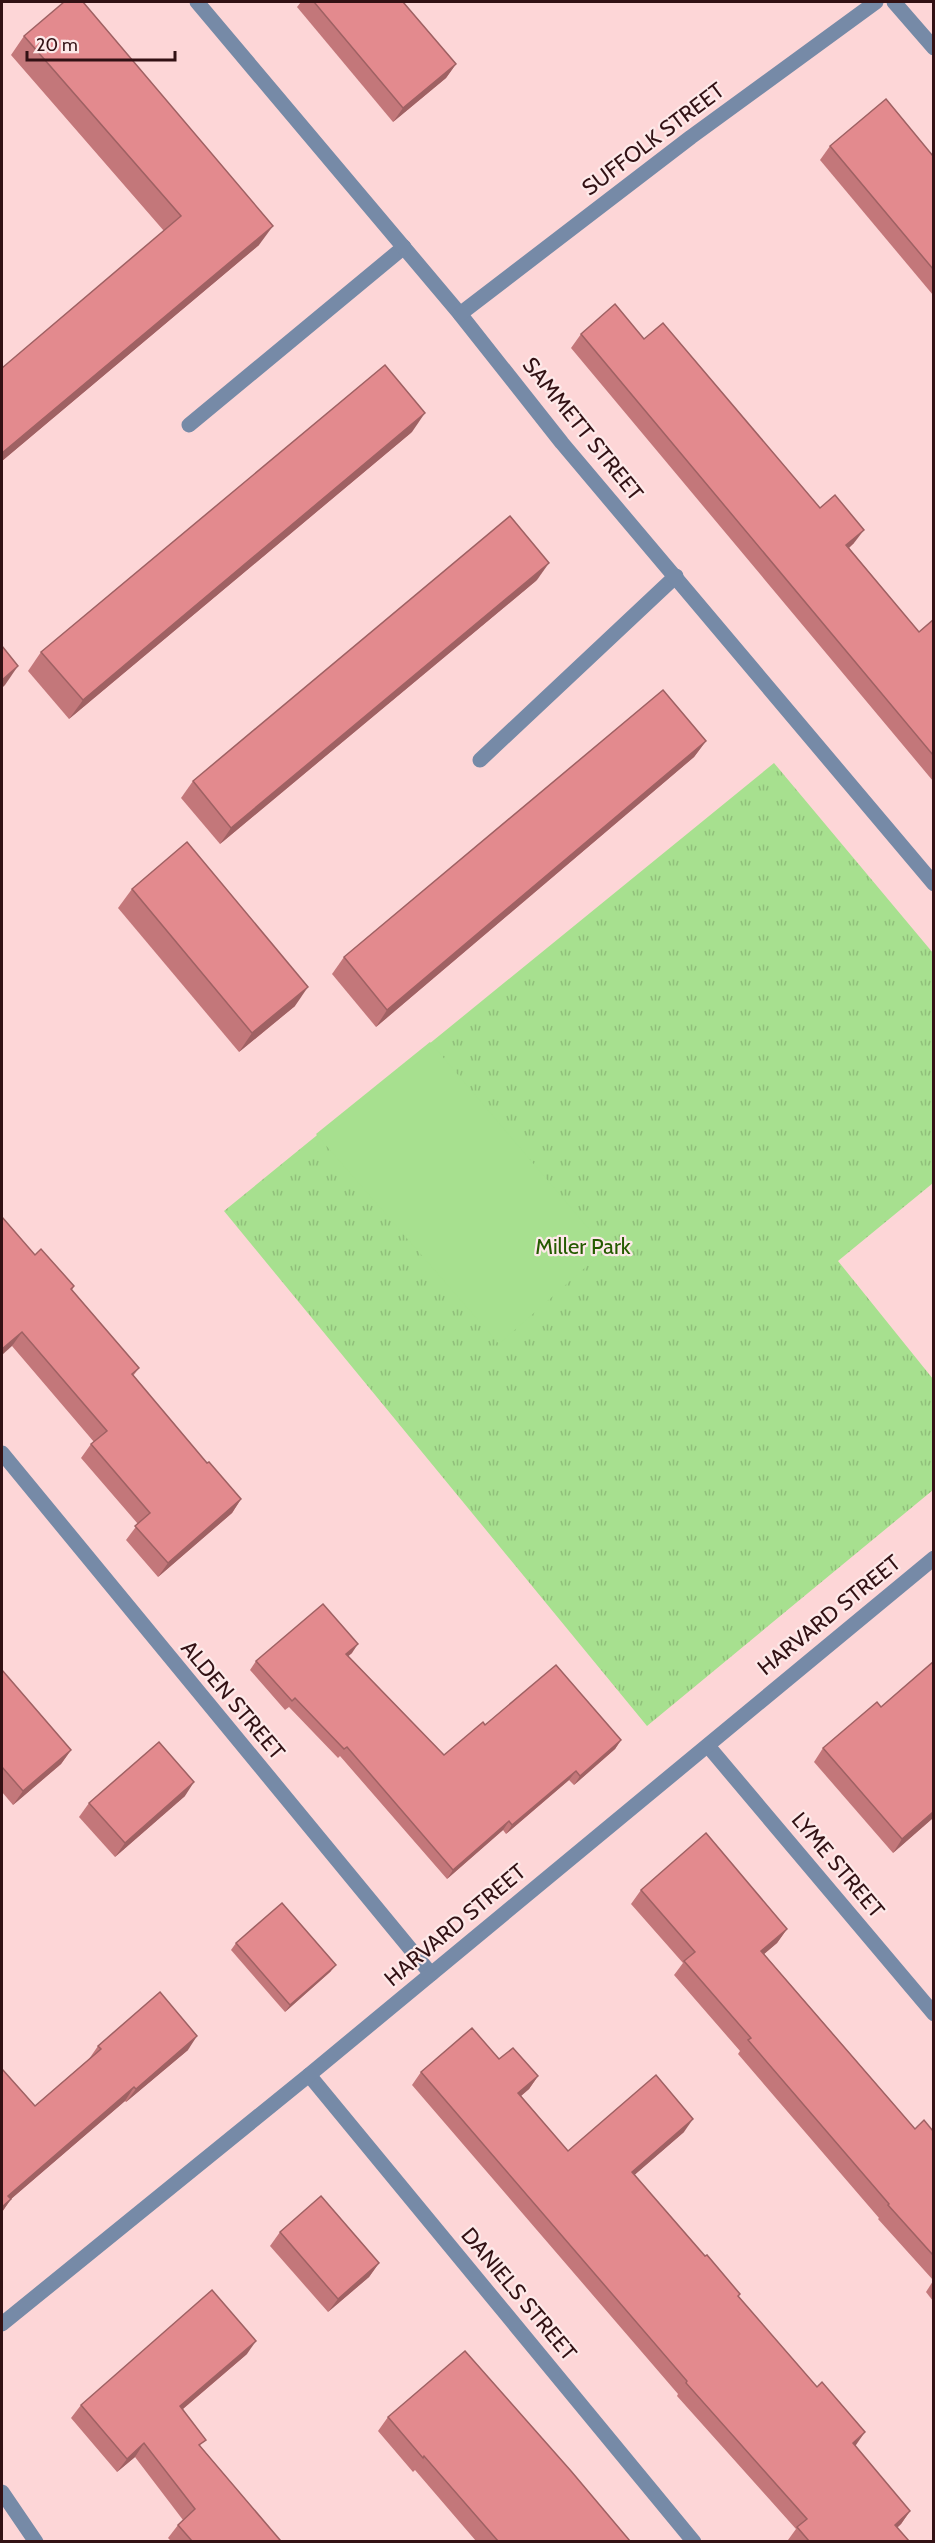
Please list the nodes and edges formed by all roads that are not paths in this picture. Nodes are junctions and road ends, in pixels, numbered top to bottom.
1 (197, 2) edge
2 (876, 2) edge
3 (894, 2) edge
4 (933, 48) edge
5 (404, 247) junction
6 (460, 315) junction
7 (189, 425) dead end
8 (676, 576) junction
9 (480, 760) dead end
10 (933, 884) edge
11 (2, 1453) edge
12 (933, 1558) edge
13 (708, 1746) junction
14 (431, 1974) junction
15 (933, 2014) edge
16 (309, 2075) junction
17 (2, 2324) edge
18 (2, 2492) edge
19 (36, 2541) edge
20 (694, 2541) edge

1 - 5 street, SAMMETT STREET
2 - 6 street, SUFFOLK STREET
3 - 4 street
5 - 6 street, SAMMETT STREET
5 - 7 street
6 - 8 street, SAMMETT STREET
8 - 9 street
8 - 10 street, SAMMETT STREET
11 - 14 street, ALDEN STREET
12 - 13 street, HARVARD STREET
13 - 14 street, HARVARD STREET
13 - 15 street, LYME STREET
14 - 16 street, HARVARD STREET
16 - 17 street, HARVARD STREET
16 - 20 street, DANIELS STREET
18 - 19 street

